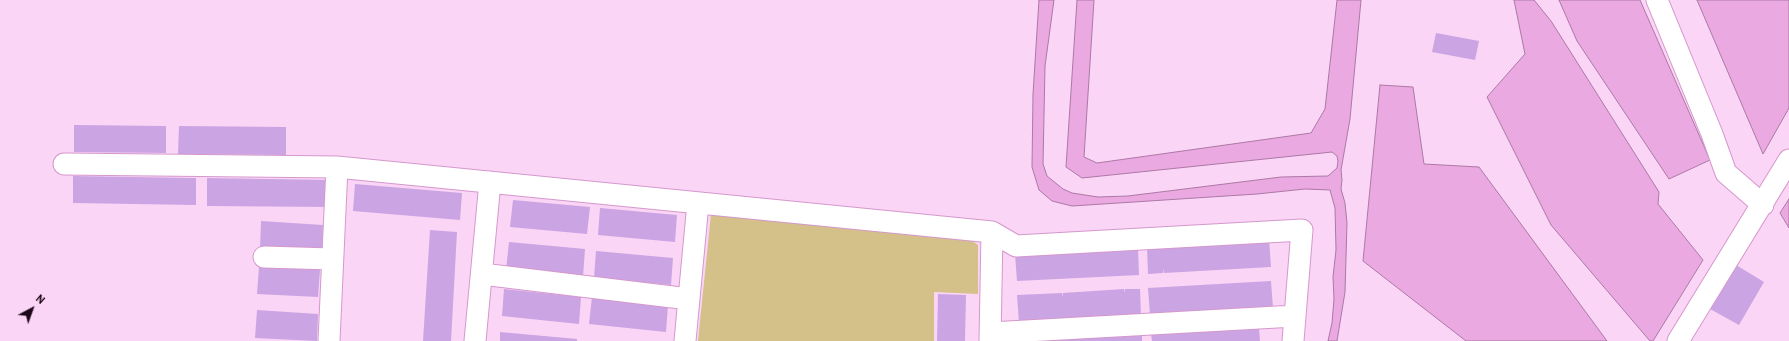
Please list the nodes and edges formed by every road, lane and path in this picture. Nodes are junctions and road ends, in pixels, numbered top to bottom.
1 (1657, 0) edge
2 (1789, 160) edge
3 (64, 164) dead end
4 (337, 167) junction
5 (490, 182) junction
6 (698, 203) junction
7 (1762, 205) junction
8 (992, 232) junction
9 (264, 257) dead end
10 (332, 259) junction
11 (482, 274) junction
12 (689, 299) junction
13 (1295, 316) junction
14 (990, 337) edge
15 (329, 341) edge
16 (475, 341) edge
17 (685, 341) edge
18 (1293, 341) edge
19 (1678, 341) edge

1 - 7 street
2 - 7 street
3 - 4 street
4 - 5 street
4 - 10 street
5 - 6 street
5 - 11 street
6 - 8 street
6 - 12 street
7 - 19 street
8 - 13 street
8 - 14 street
9 - 10 street
10 - 15 street
11 - 12 street
11 - 16 street
12 - 17 street
13 - 14 street
13 - 18 street

